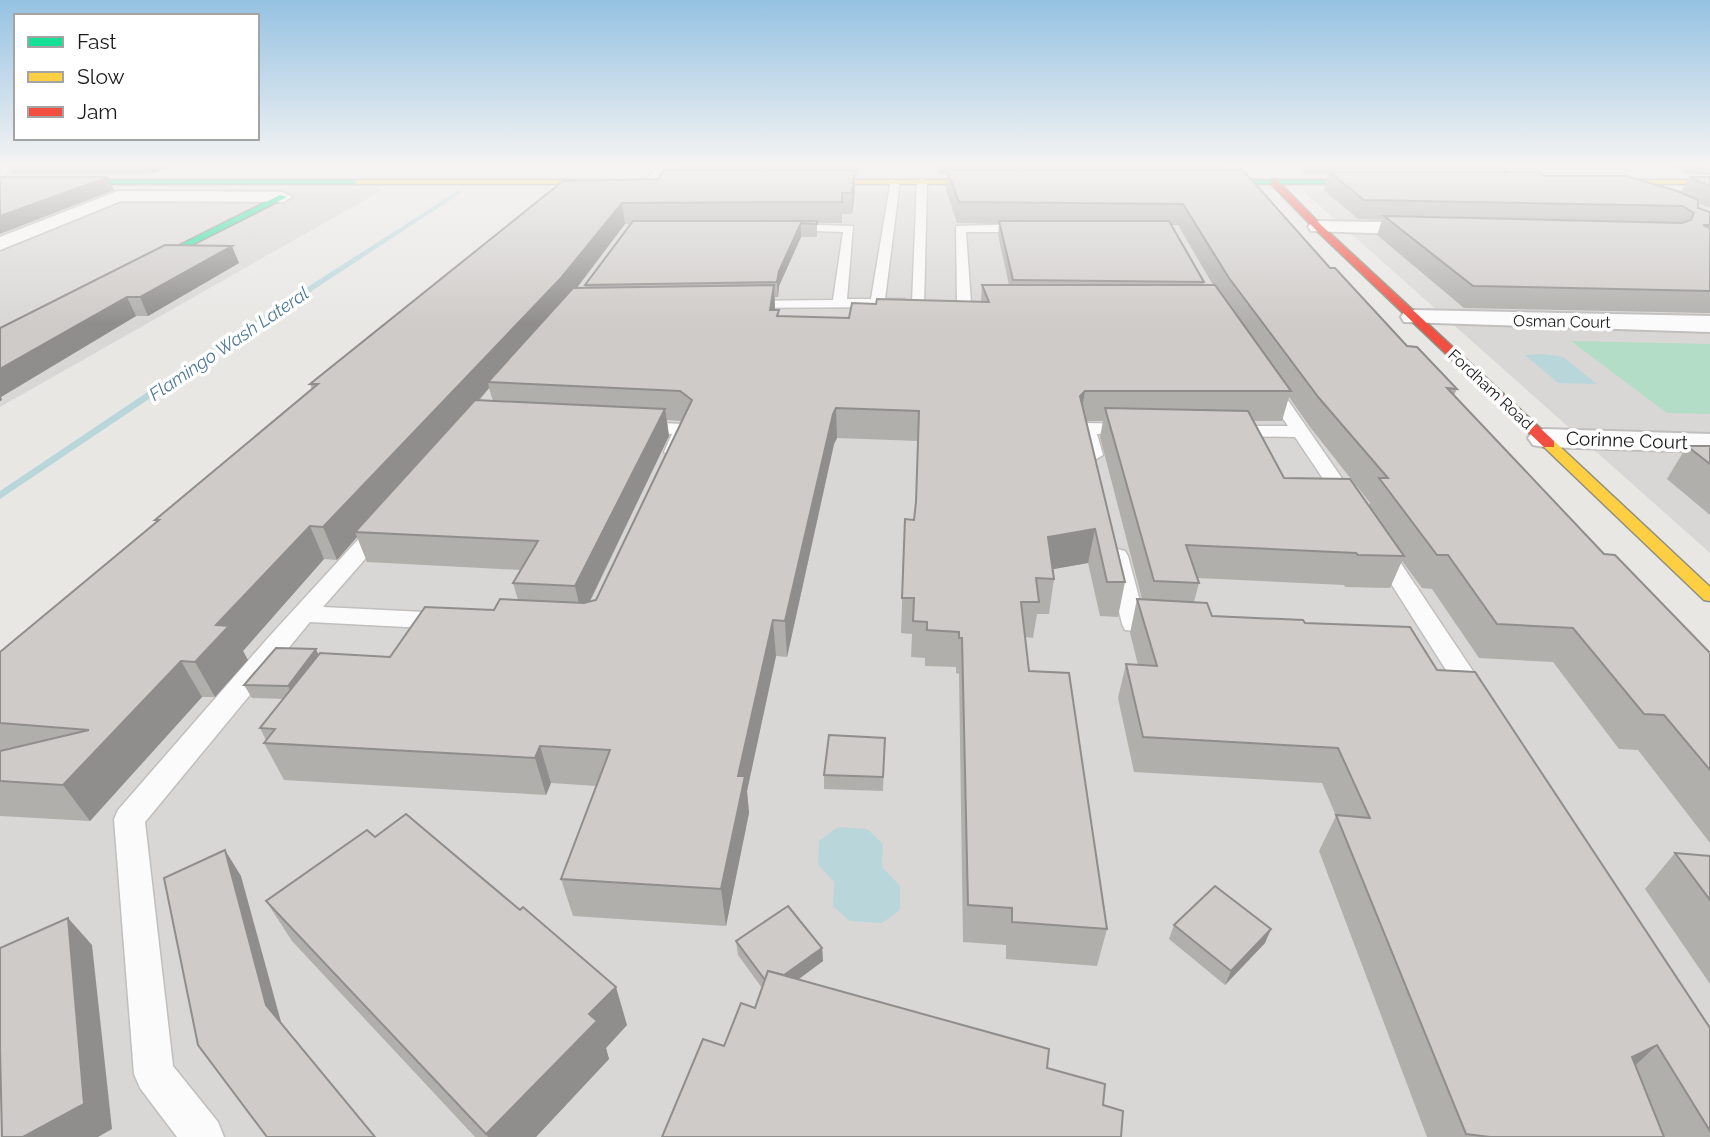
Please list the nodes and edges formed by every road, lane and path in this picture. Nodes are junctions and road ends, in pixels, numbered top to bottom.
1 (65, 218) edge
2 (240, 218) edge
3 (904, 218) edge
4 (906, 218) edge
5 (1309, 218) edge
6 (905, 221) junction
7 (1318, 227) junction
8 (781, 228) edge
9 (1039, 228) edge
10 (1454, 230) edge
11 (0, 244) edge
12 (123, 276) edge
13 (840, 303) junction
14 (877, 303) junction
15 (965, 303) edge
16 (733, 305) edge
17 (1413, 317) junction
18 (1710, 324) edge
19 (1257, 368) edge
20 (615, 426) edge
21 (1153, 429) edge
22 (1207, 430) edge
23 (1301, 432) junction
24 (1544, 438) junction
25 (1710, 443) edge
26 (667, 467) edge
27 (1099, 481) edge
28 (397, 510) edge
29 (1112, 533) edge
30 (1710, 596) edge
31 (304, 614) junction
32 (469, 622) edge
33 (1175, 626) edge
34 (1410, 636) edge
35 (1437, 637) junction
36 (1490, 718) edge
37 (203, 1137) edge

1 - 11 street
2 - 12 main road
3 - 6 lane
4 - 6 lane
5 - 7 main road, Fordham Road
6 - 14 lane
6 - 14 lane
7 - 10 street
7 - 17 main road, Fordham Road
8 - 13 lane
9 - 15 lane
13 - 14 lane
13 - 16 lane
17 - 18 street, Osman Court
17 - 24 main road, Fordham Road
19 - 23 lane
20 - 26 lane
21 - 27 lane
22 - 23 lane
23 - 35 lane
24 - 25 street, Corinne Court
24 - 30 main road, Fordham Road
28 - 31 lane
29 - 33 lane
31 - 32 lane
31 - 37 lane
34 - 35 lane
35 - 36 lane

